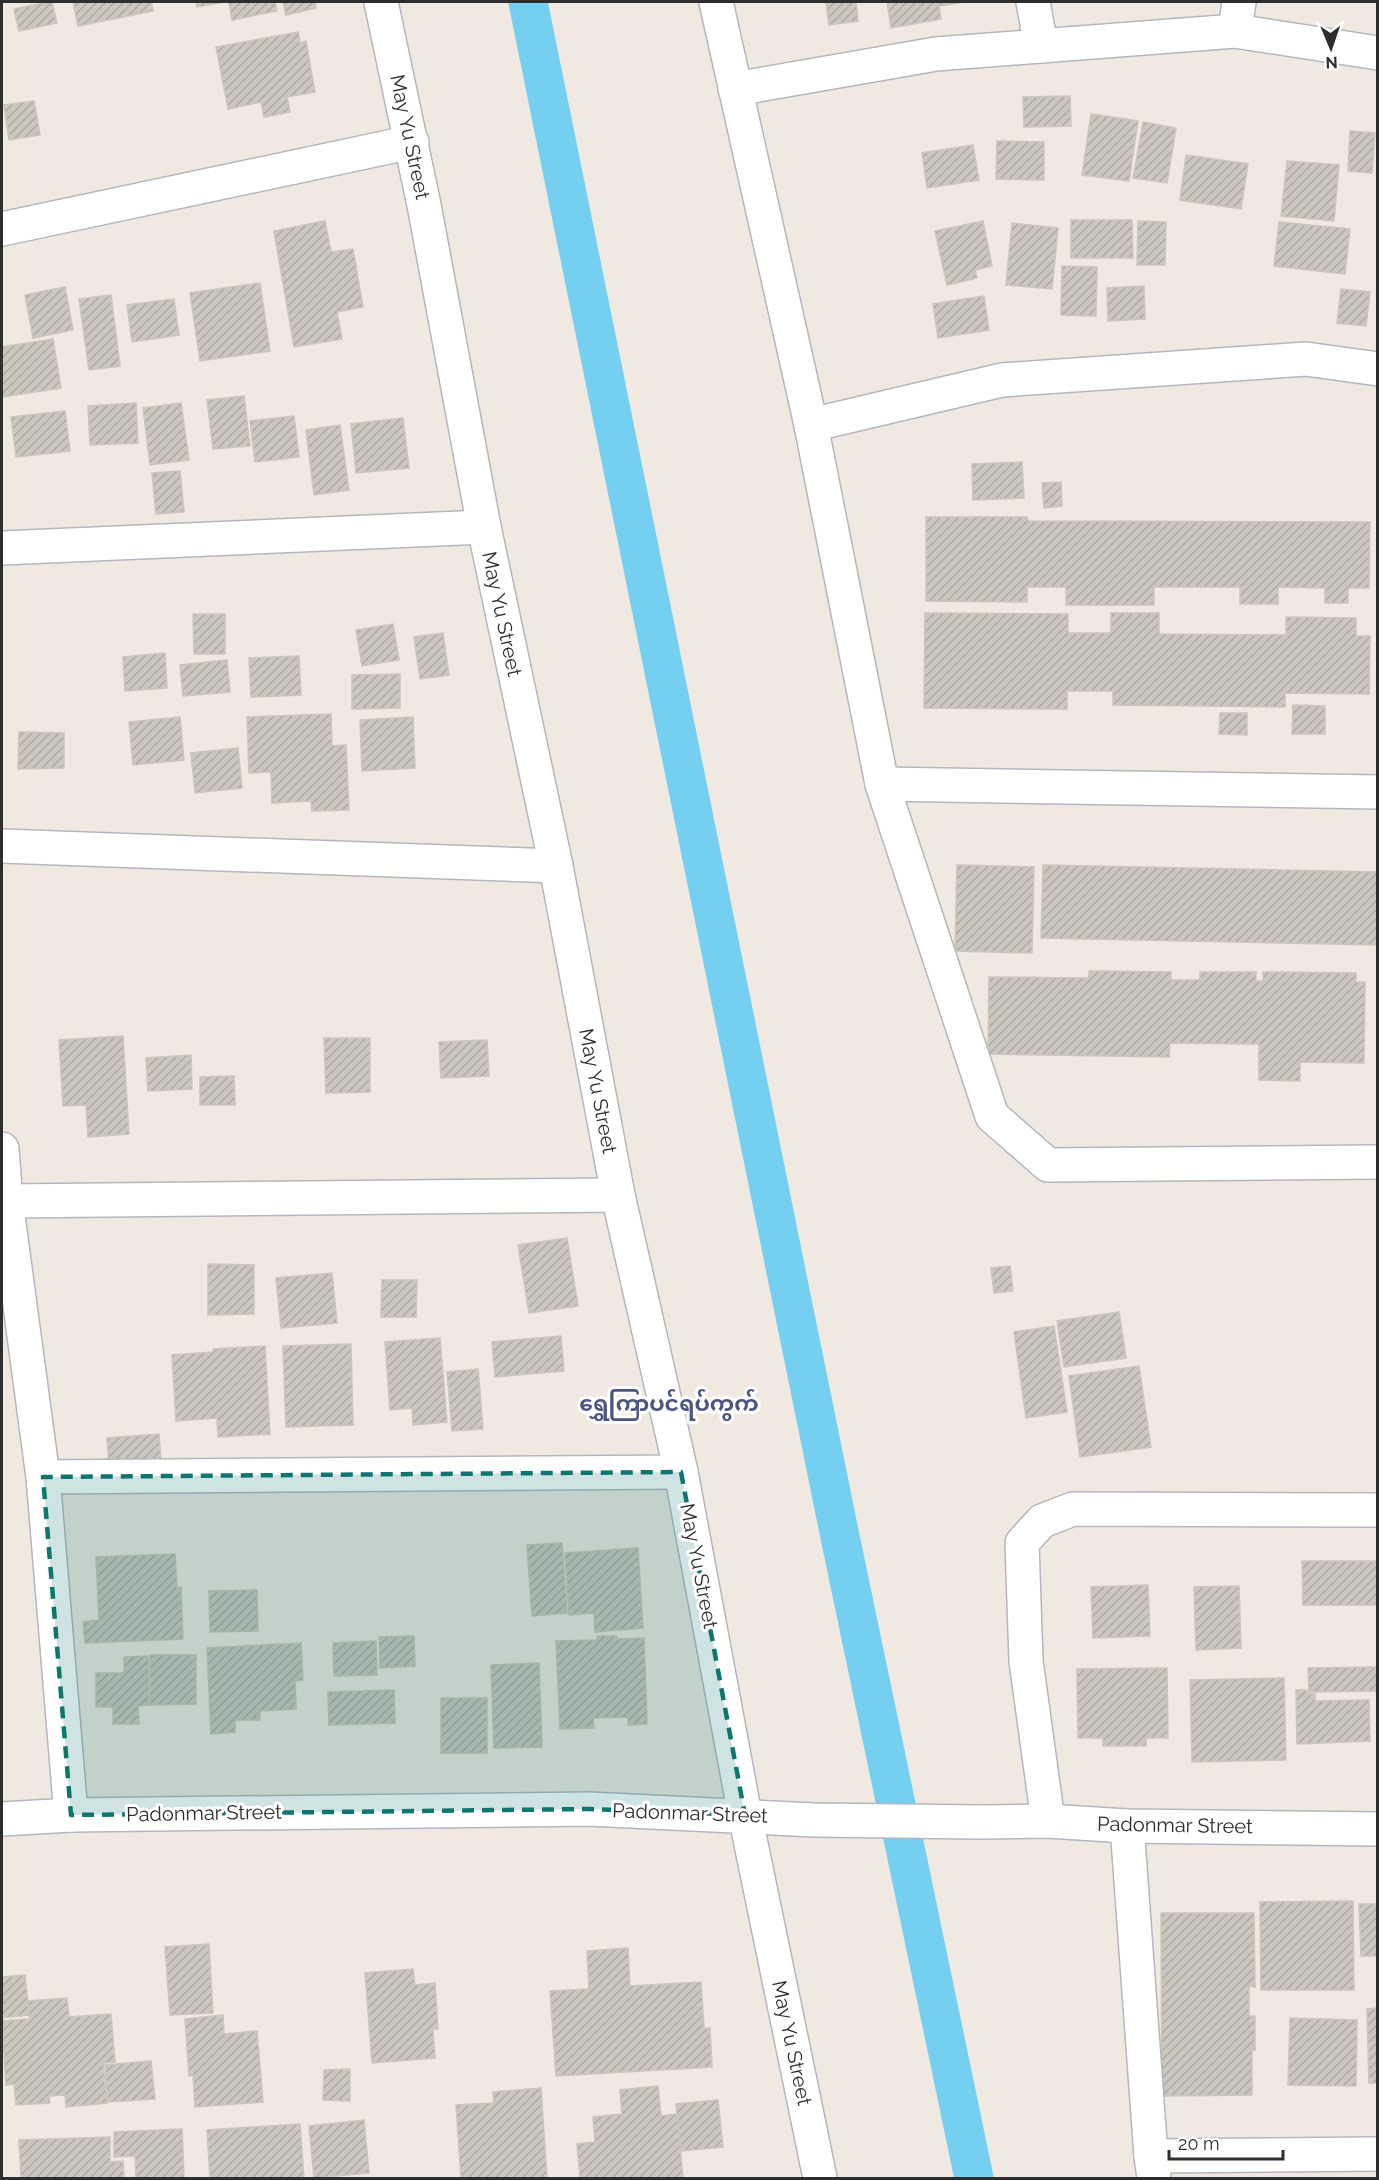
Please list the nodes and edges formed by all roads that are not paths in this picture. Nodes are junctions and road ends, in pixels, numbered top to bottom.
1 (381, 2) edge
2 (716, 2) edge
3 (1033, 2) edge
4 (1237, 16) edge
5 (1041, 46) junction
6 (1377, 53) edge
7 (735, 89) junction
8 (412, 142) junction
9 (2, 229) edge
10 (1377, 369) edge
11 (811, 425) junction
12 (484, 527) junction
13 (2, 548) edge
14 (882, 784) junction
15 (1377, 792) edge
16 (2, 846) edge
17 (556, 866) junction
18 (2, 1149) edge
19 (1377, 1162) edge
20 (618, 1196) junction
21 (6, 1200) junction
22 (681, 1472) junction
23 (43, 1477) junction
24 (1377, 1510) edge
25 (71, 1815) junction
26 (745, 1815) junction
27 (2, 1820) edge
28 (1048, 1821) junction
29 (1127, 1826) junction
30 (1377, 1829) edge
31 (1377, 2154) edge
32 (1153, 2167) edge
33 (820, 2178) edge

1 - 8 street, May Yu Street
2 - 7 street
3 - 5 street
4 - 5 street
4 - 6 street
5 - 7 street
7 - 11 street
8 - 9 street
8 - 12 street, May Yu Street
10 - 11 street
11 - 14 street
12 - 13 street
12 - 17 street, May Yu Street
14 - 15 street
14 - 19 street
16 - 17 street
17 - 20 street, May Yu Street
18 - 21 street
20 - 21 street
20 - 22 street, May Yu Street
21 - 23 street
22 - 23 street
22 - 26 street, May Yu Street
23 - 25 street
24 - 28 street
25 - 26 street, Padonmar Street
25 - 27 street, Padonmar Street
26 - 28 street, Padonmar Street
26 - 33 street, May Yu Street
28 - 29 street, Padonmar Street
29 - 30 street, Padonmar Street
29 - 32 street
31 - 32 street

